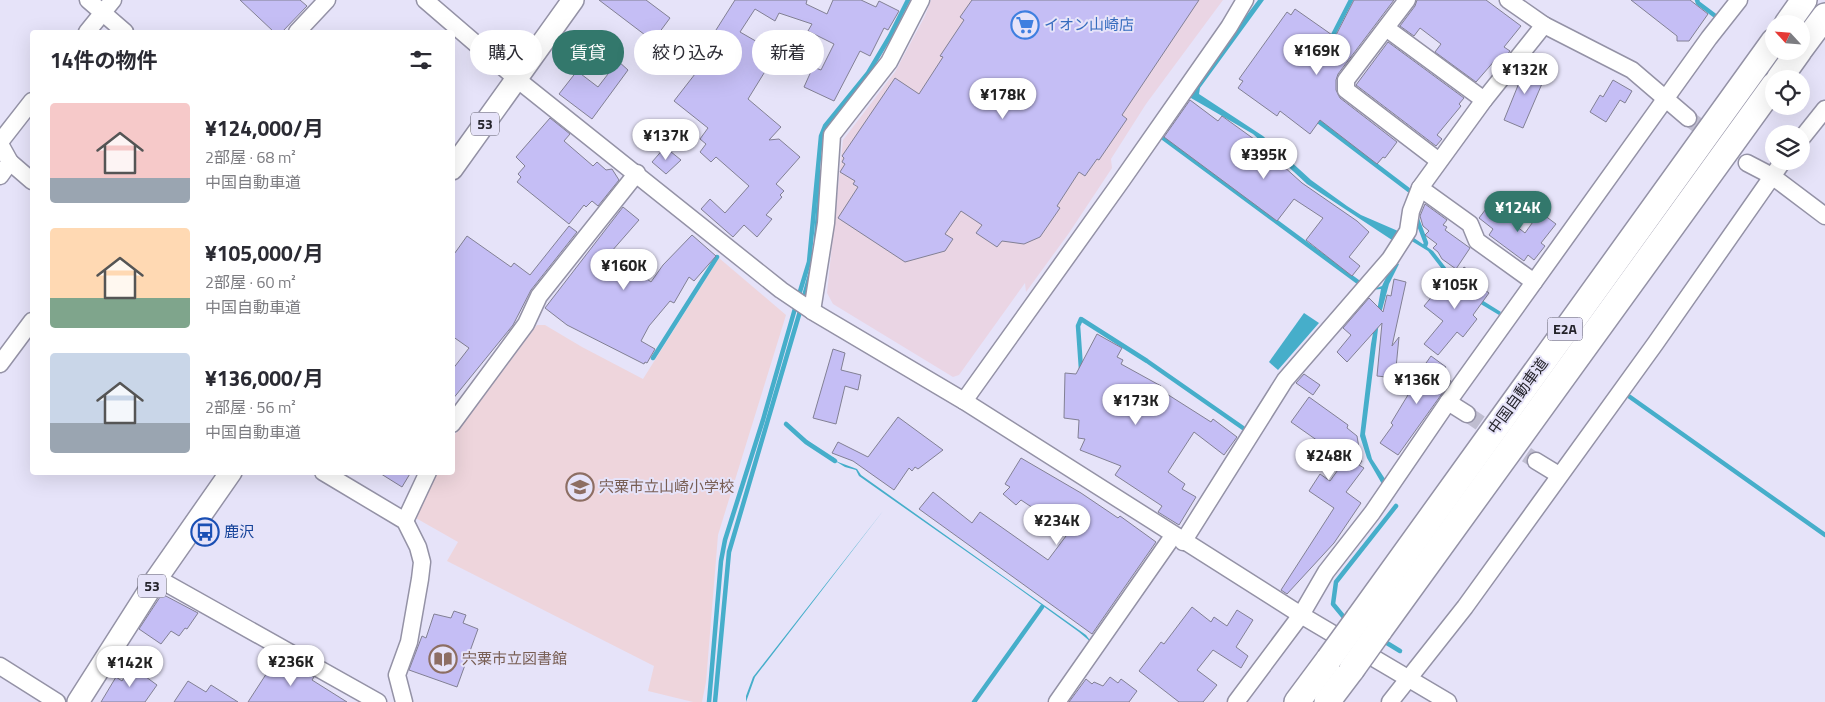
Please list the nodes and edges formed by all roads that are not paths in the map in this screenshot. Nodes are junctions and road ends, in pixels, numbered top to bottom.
1 (88, 0) edge
2 (327, 0) edge
3 (425, 0) edge
4 (573, 0) edge
5 (921, 0) edge
6 (1245, 0) edge
7 (1407, 0) edge
8 (1508, 0) edge
9 (1739, 0) edge
10 (1804, 0) edge
11 (108, 6) edge
12 (1793, 15) edge
13 (1825, 16) edge
14 (1544, 25) junction
15 (1386, 28) junction
16 (89, 30) edge
17 (124, 30) edge
18 (299, 30) edge
19 (1810, 36) edge
20 (1765, 54) edge
21 (518, 80) junction
22 (1765, 97) edge
23 (1666, 99) junction
24 (1484, 100) junction
25 (30, 104) edge
26 (1825, 109) edge
27 (1688, 118) tunnel mouth
28 (1810, 128) edge
29 (0, 143) edge
30 (1439, 161) junction
31 (10, 162) junction
32 (1748, 163) tunnel mouth
33 (455, 165) edge
34 (1776, 170) edge
35 (637, 173) junction
36 (0, 176) edge
37 (1772, 176) junction
38 (30, 179) edge
39 (1420, 188) junction
40 (1825, 216) edge
41 (1534, 282) junction
42 (812, 311) junction
43 (30, 324) edge
44 (0, 364) edge
45 (964, 400) junction
46 (1448, 402) junction
47 (1467, 414) tunnel mouth
48 (455, 420) edge
49 (1536, 461) tunnel mouth
50 (229, 475) edge
51 (328, 475) edge
52 (427, 475) edge
53 (1559, 475) junction
54 (405, 521) junction
55 (1178, 539) junction
56 (157, 578) junction
57 (1302, 615) junction
58 (1369, 625) junction
59 (0, 666) edge
60 (1408, 678) junction
61 (57, 702) edge
62 (78, 702) edge
63 (378, 702) edge
64 (404, 702) edge
65 (1057, 702) edge
66 (1236, 702) edge
67 (1297, 702) edge
68 (1327, 702) edge
69 (1390, 702) edge
70 (1448, 702) edge

1 - 11 street
2 - 18 street
3 - 21 street
4 - 21 main road, 53
5 - 42 street
6 - 45 street
7 - 15 street
8 - 14 street
9 - 23 street
10 - 12 highway
11 - 16 street
11 - 17 street
13 - 19 highway
14 - 23 street
14 - 24 street
15 - 24 street
15 - 30 street
20 - 58 highway, 中国自動車道 / E2A
21 - 33 main road, 53
21 - 35 street
22 - 58 highway, 中国自動車道 / E2A
23 - 27 street
23 - 41 street
24 - 30 street
25 - 29 street
26 - 28 street
29 - 31 street
30 - 39 street
31 - 36 street
31 - 38 street
32 - 37 street
34 - 37 street
35 - 42 street
35 - 48 street
37 - 40 street
37 - 53 street
39 - 41 street
39 - 55 street
41 - 46 street
42 - 45 street
43 - 44 street
45 - 55 street
46 - 47 street
46 - 57 street
49 - 53 street
50 - 56 main road, 53
51 - 54 street
52 - 54 street
53 - 60 street
54 - 64 street
55 - 57 street
55 - 65 street
56 - 62 main road, 53
56 - 63 street
57 - 60 street
57 - 66 street
58 - 67 highway, 中国自動車道 / E2A, bridge
58 - 68 highway, 中国自動車道 / E2A, bridge
59 - 61 street
60 - 69 street
60 - 70 street

